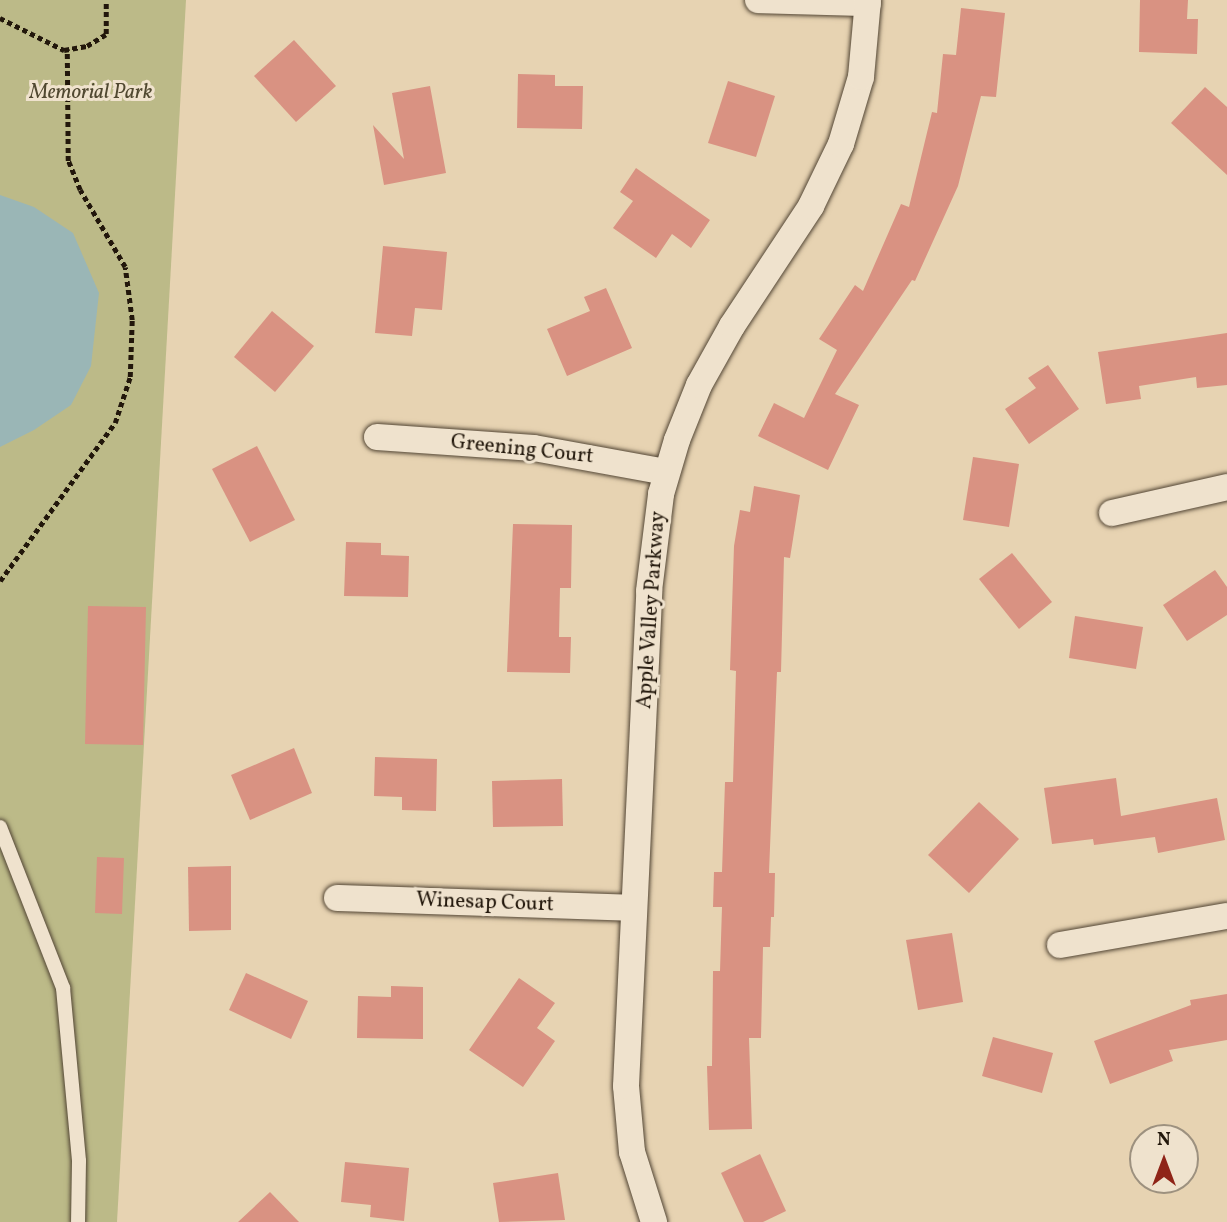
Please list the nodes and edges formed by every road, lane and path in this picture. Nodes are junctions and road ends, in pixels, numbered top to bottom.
1 (106, 0) edge
2 (758, 0) edge
3 (868, 1) edge
4 (0, 18) edge
5 (67, 49) junction
6 (377, 437) dead end
7 (666, 472) junction
8 (1227, 487) edge
9 (1112, 513) dead end
10 (0, 581) edge
11 (0, 827) edge
12 (337, 898) dead end
13 (632, 908) junction
14 (1227, 916) edge
15 (1060, 945) dead end
16 (78, 1222) edge
17 (654, 1222) edge

1 - 5 path
2 - 3 street
3 - 7 street, Apple Valley Parkway
4 - 5 path
5 - 10 path
6 - 7 street, Greening Court
7 - 13 street, Apple Valley Parkway
8 - 9 street
11 - 16 lane
12 - 13 street, Winesap Court
13 - 17 street, Apple Valley Parkway
14 - 15 street

